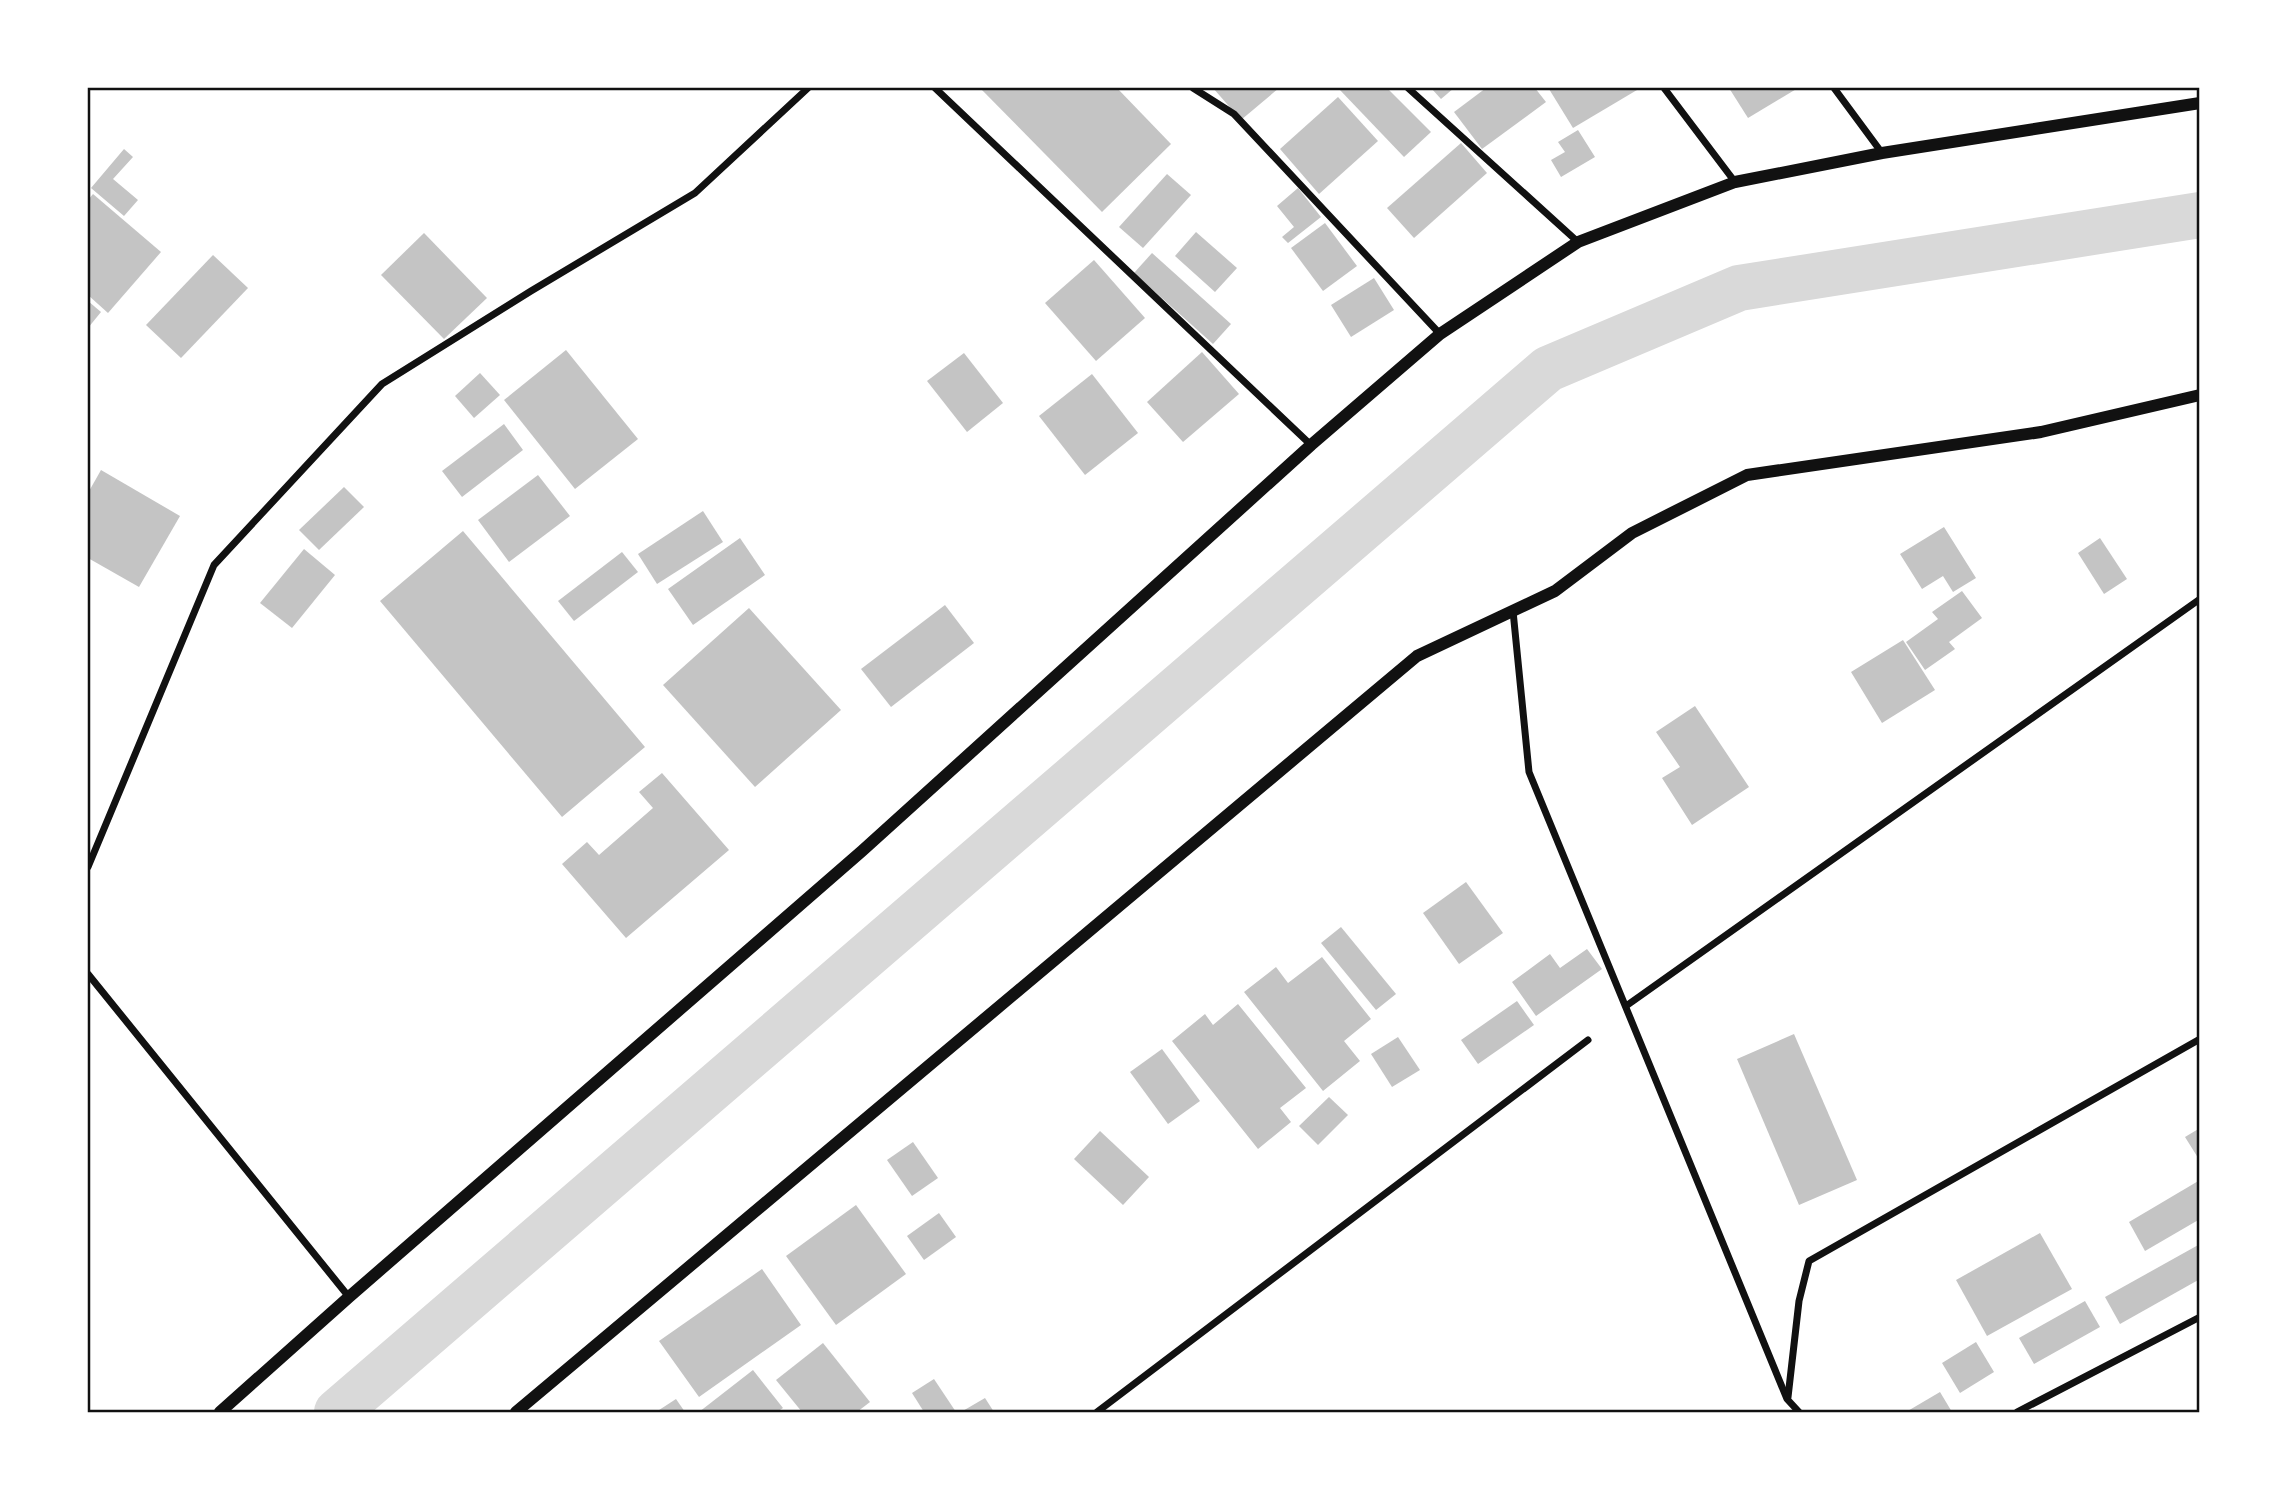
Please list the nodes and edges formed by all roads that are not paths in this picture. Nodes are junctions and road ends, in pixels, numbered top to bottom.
1 (808, 88) edge
2 (936, 88) edge
3 (1193, 88) edge
4 (1408, 88) edge
5 (1664, 88) edge
6 (1834, 88) edge
7 (2200, 103) edge
8 (1882, 153) junction
9 (1735, 182) junction
10 (1578, 243) junction
11 (1440, 334) junction
12 (2200, 395) edge
13 (1311, 445) junction
14 (2200, 599) edge
15 (1513, 611) junction
16 (88, 867) edge
17 (88, 974) edge
18 (1626, 1006) junction
19 (2200, 1039) edge
20 (1588, 1040) dead end
21 (349, 1297) junction
22 (2200, 1317) edge
23 (1787, 1399) junction
24 (220, 1412) edge
25 (516, 1412) edge
26 (1097, 1412) edge
27 (1799, 1412) edge
28 (2017, 1412) edge

1 - 16 street
2 - 13 street
3 - 11 street
4 - 10 street
5 - 9 street
6 - 8 street
7 - 8 street
8 - 9 street
9 - 10 street
10 - 11 street
11 - 13 street
12 - 15 street
13 - 21 street
14 - 18 street
15 - 18 street
15 - 25 street
17 - 21 street
18 - 23 street
19 - 23 street
20 - 26 street
21 - 24 street
22 - 28 street
23 - 27 street

